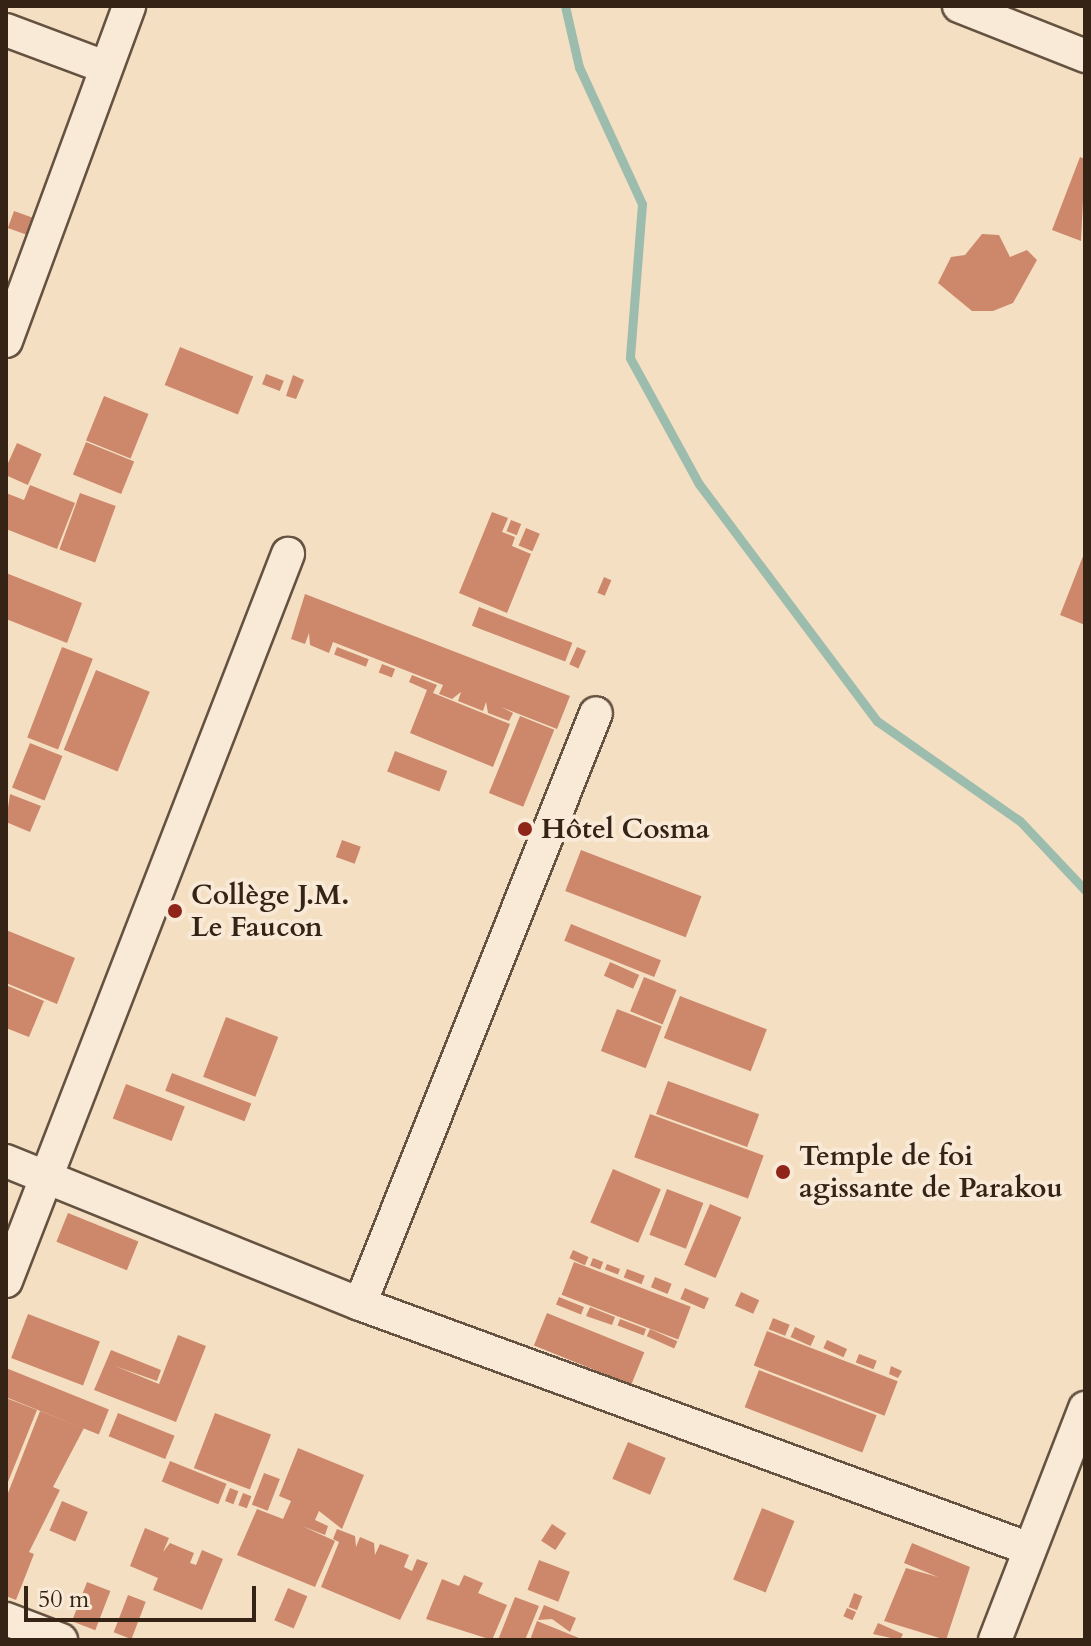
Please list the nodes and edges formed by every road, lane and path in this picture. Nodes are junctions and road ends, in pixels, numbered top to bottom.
1 (129, 6) edge
2 (959, 6) edge
3 (6, 30) edge
4 (1085, 56) edge
5 (105, 67) junction
6 (6, 341) edge
7 (288, 554) dead end
8 (596, 713) dead end
9 (6, 1161) edge
10 (44, 1176) junction
11 (6, 1281) edge
12 (360, 1304) junction
13 (1085, 1408) edge
14 (1030, 1549) junction
15 (6, 1619) edge
16 (61, 1640) edge
17 (995, 1640) edge

1 - 5 street
2 - 4 street
3 - 5 street
5 - 6 street
7 - 10 street
8 - 12 street
9 - 10 street
10 - 11 street
10 - 12 street
12 - 14 street
13 - 14 street
14 - 17 street
15 - 16 street

